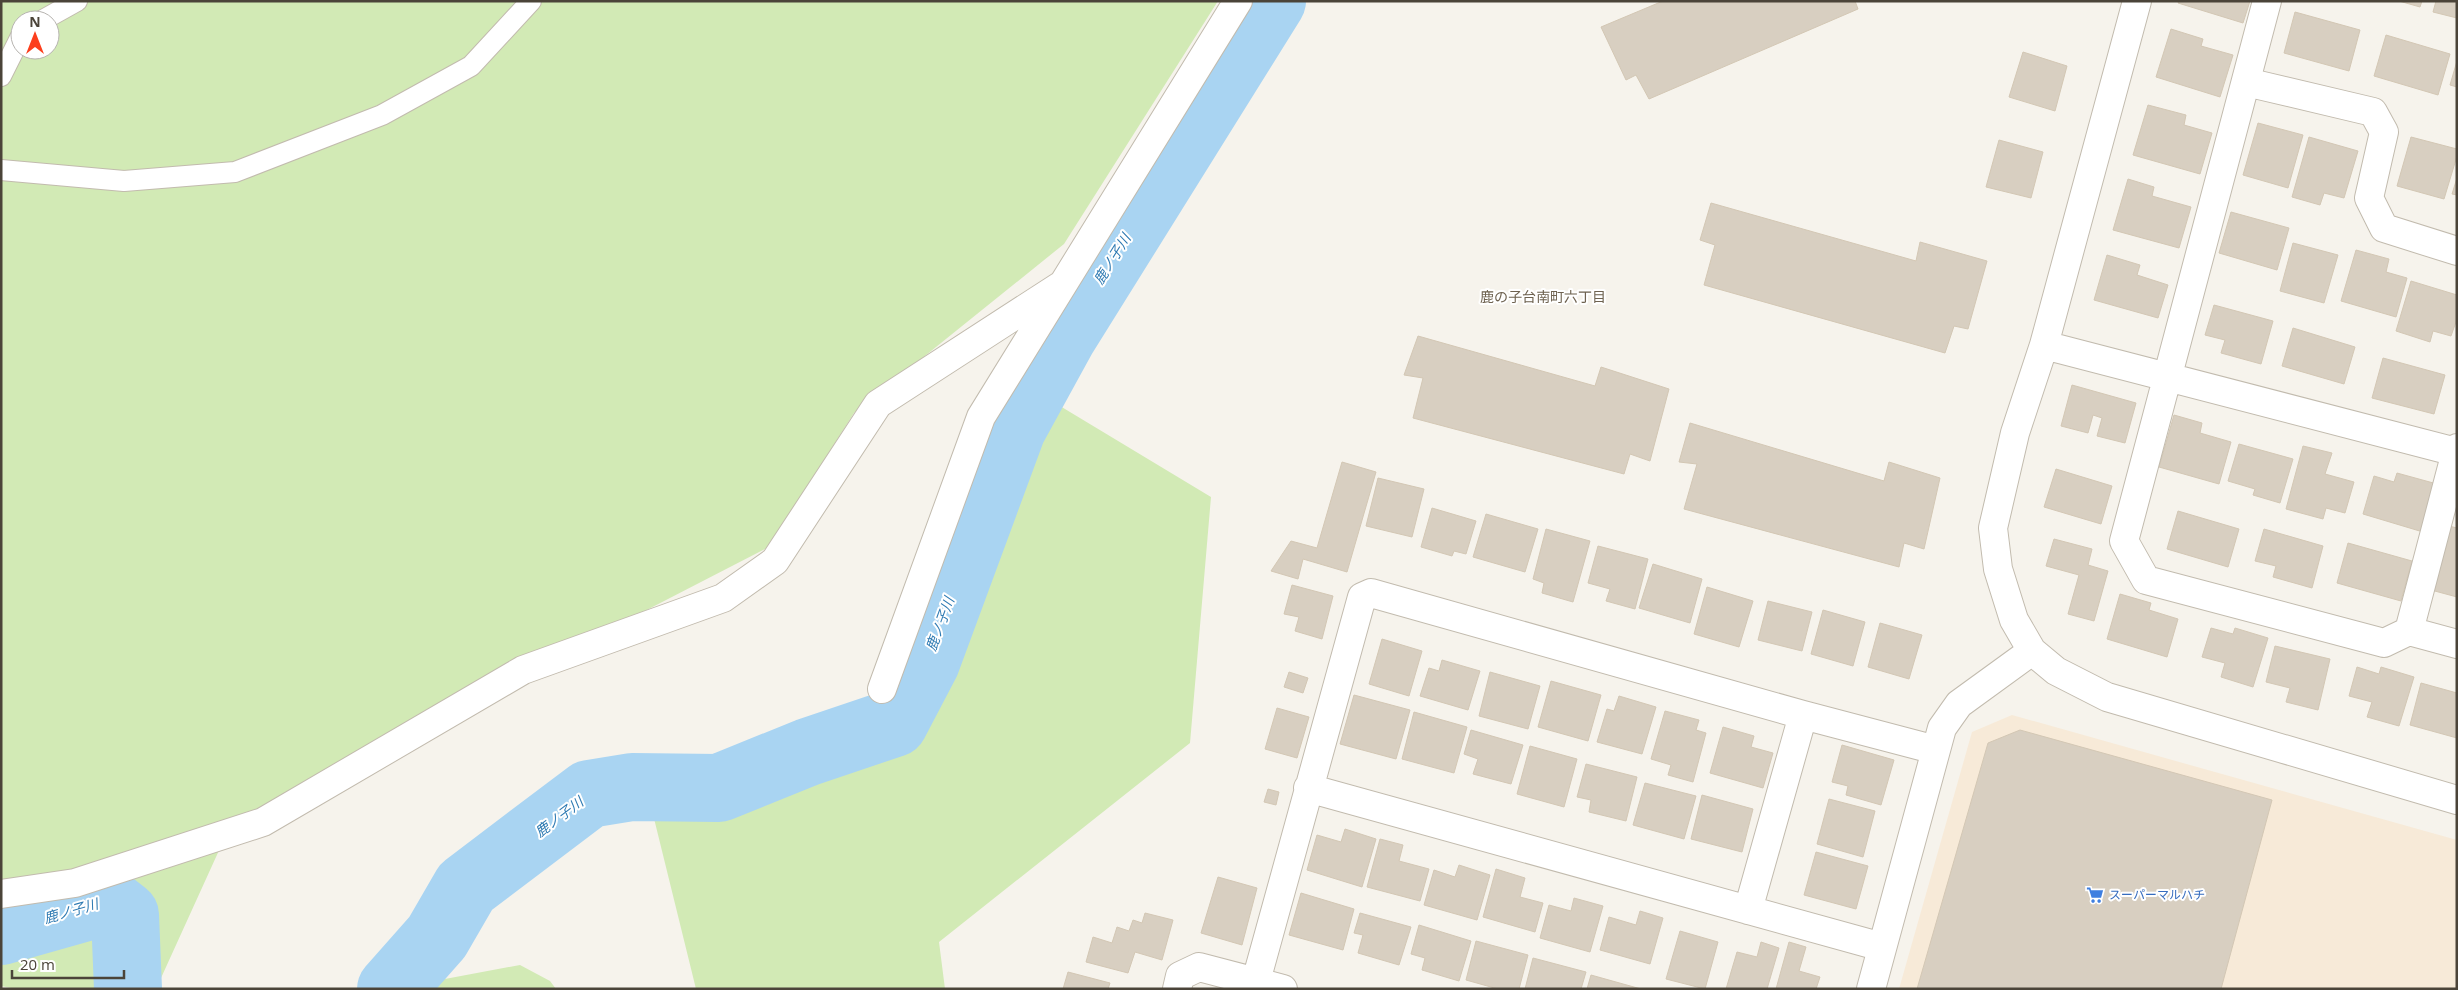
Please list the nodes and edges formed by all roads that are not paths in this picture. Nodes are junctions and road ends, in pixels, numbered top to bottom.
1 (76, 1) edge
2 (531, 1) edge
3 (1238, 1) edge
4 (2137, 1) edge
5 (2267, 1) edge
6 (60, 10) edge
7 (10, 58) edge
8 (1, 76) edge
9 (2246, 82) junction
10 (1, 170) edge
11 (2457, 251) edge
12 (1060, 286) junction
13 (2044, 345) junction
14 (2166, 376) junction
15 (2456, 450) edge
16 (2409, 630) junction
17 (2457, 644) edge
18 (2032, 651) junction
19 (882, 689) dead end
20 (1803, 716) junction
21 (1936, 750) junction
22 (1308, 788) junction
23 (2457, 800) edge
24 (1, 894) edge
25 (1748, 910) junction
26 (1882, 947) junction
27 (1256, 981) junction
28 (1177, 989) edge
29 (1283, 989) edge
30 (1871, 989) edge

1 - 6 lane
2 - 10 lane
3 - 12 street
4 - 13 street
5 - 9 street
7 - 8 lane
9 - 11 street
9 - 14 street
12 - 19 street
12 - 24 street
13 - 14 street
13 - 18 street
14 - 15 street
14 - 16 street
15 - 16 street
16 - 17 street
18 - 21 street
18 - 23 street
20 - 21 street
20 - 22 street
20 - 25 street
21 - 26 street
22 - 25 street
22 - 27 street
25 - 26 street
26 - 30 street
27 - 28 street
27 - 29 street

